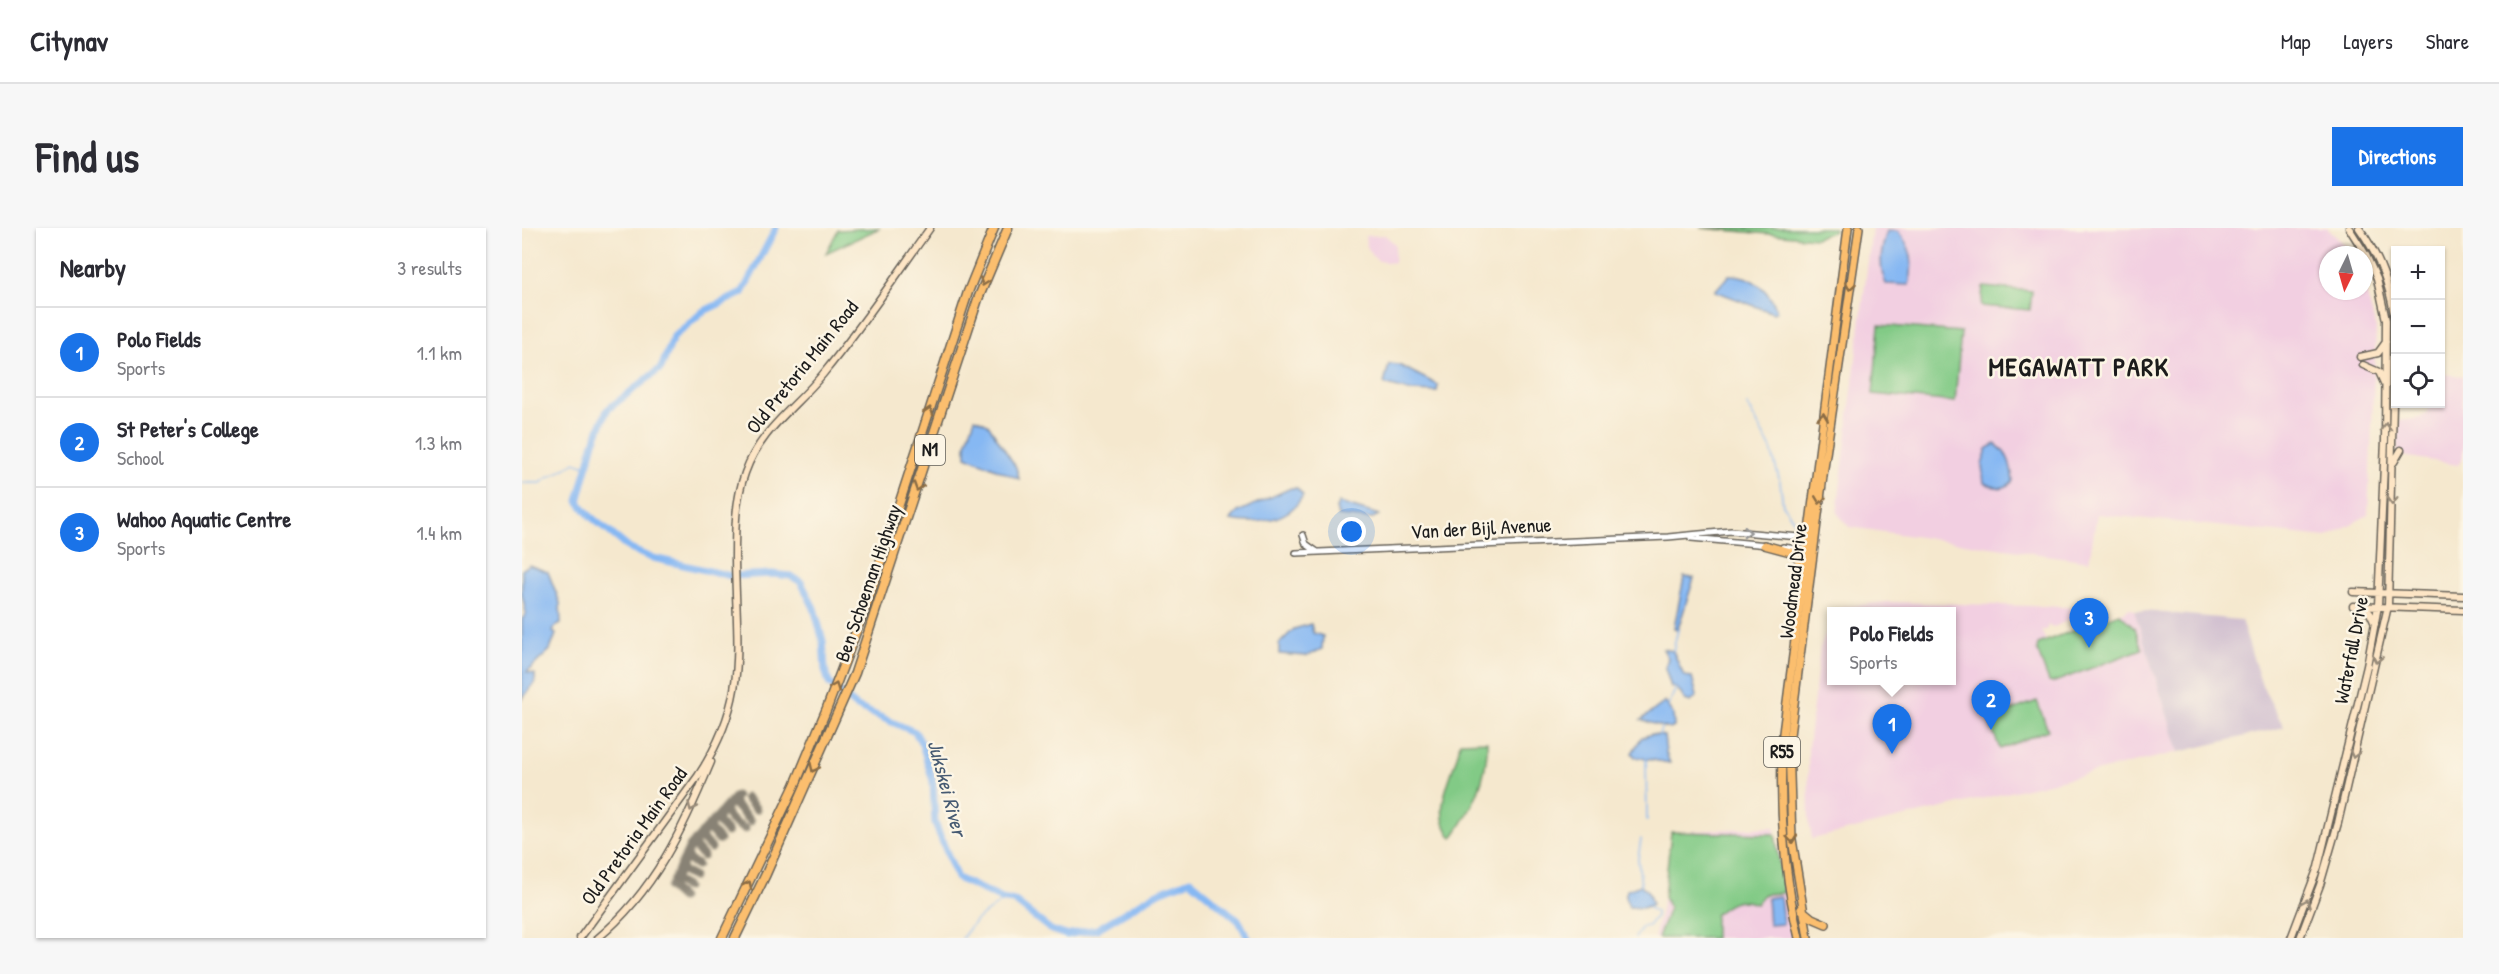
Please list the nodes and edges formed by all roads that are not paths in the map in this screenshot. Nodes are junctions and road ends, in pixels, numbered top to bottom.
1 (930, 228) edge
2 (994, 228) edge
3 (1008, 228) edge
4 (1848, 228) edge
5 (1859, 228) edge
6 (2349, 228) edge
7 (2359, 228) edge
8 (2387, 340) junction
9 (2394, 354) edge
10 (2360, 357) dead end
11 (2363, 365) dead end
12 (2386, 395) junction
13 (2394, 408) edge
14 (2394, 438) junction
15 (2393, 464) junction
16 (1304, 535) dead end
17 (1668, 537) junction
18 (1807, 537) junction
19 (1815, 538) junction
20 (1764, 545) junction
21 (1805, 550) junction
22 (1317, 552) junction
23 (1814, 552) junction
24 (1296, 553) dead end
25 (2390, 569) junction
26 (2380, 573) junction
27 (1803, 574) junction
28 (2389, 593) junction
29 (2379, 594) junction
30 (2428, 595) junction
31 (2463, 596) edge
32 (2378, 606) junction
33 (2388, 606) junction
34 (2412, 608) junction
35 (2463, 610) edge
36 (2384, 625) junction
37 (2376, 627) junction
38 (714, 753) junction
39 (1802, 909) junction
40 (1826, 924) dead end
41 (581, 938) edge
42 (598, 938) edge
43 (722, 938) edge
44 (735, 938) edge
45 (1799, 938) edge
46 (1808, 938) edge
47 (2291, 938) edge
48 (2300, 938) edge

1 - 38 main road, Old Pretoria Main Road
43 -> 2 highway, Ben Schoeman Highway / N1
3 -> 44 highway, Ben Schoeman Highway / N1
18 -> 4 main road, Woodmead Drive / R55
5 -> 19 main road, Woodmead Drive / R55
6 - 8 main road, Waterfall Drive
7 - 9 main road, Waterfall Drive
8 - 10 main road
8 - 12 main road, Waterfall Drive
11 - 12 main road
26 -> 12 main road, Waterfall Drive
13 - 14 main road, Waterfall Drive
14 - 15 main road, Waterfall Drive
14 - 15 main road
15 -> 25 main road, Waterfall Drive
16 - 22 street
17 -> 18 street, Van der Bijl Avenue
17 - 20 street, Van der Bijl Avenue
17 - 22 street, Van der Bijl Avenue
18 - 19 street, Van der Bijl Avenue
18 - 21 main road, Woodmead Drive / R55
19 - 23 main road, Woodmead Drive / R55
20 - 21 street, Van der Bijl Avenue
20 - 27 main road
21 - 23 street, Van der Bijl Avenue
21 - 27 main road, Woodmead Drive / R55
22 - 24 street, Van der Bijl Avenue
23 -> 39 main road, Woodmead Drive / R55
25 - 28 main road, Waterfall Drive
25 - 30 main road
26 - 29 main road, Waterfall Drive
26 - 29 main road
27 - 45 main road, Woodmead Drive / R55
28 - 29 main road
28 - 30 main road
28 - 33 main road, Waterfall Drive
29 - 32 main road, Waterfall Drive
30 - 31 main road
32 - 33 main road
32 - 37 main road, Waterfall Drive
32 - 37 main road
33 - 34 main road
33 - 36 main road, Waterfall Drive
34 - 35 main road
34 - 36 main road
36 -> 48 main road, Waterfall Drive
47 -> 37 main road, Waterfall Drive
38 - 41 main road, Old Pretoria Main Road
38 -> 42 main road, Old Pretoria Main Road
39 - 40 main road
39 - 46 main road, Woodmead Drive / R55

